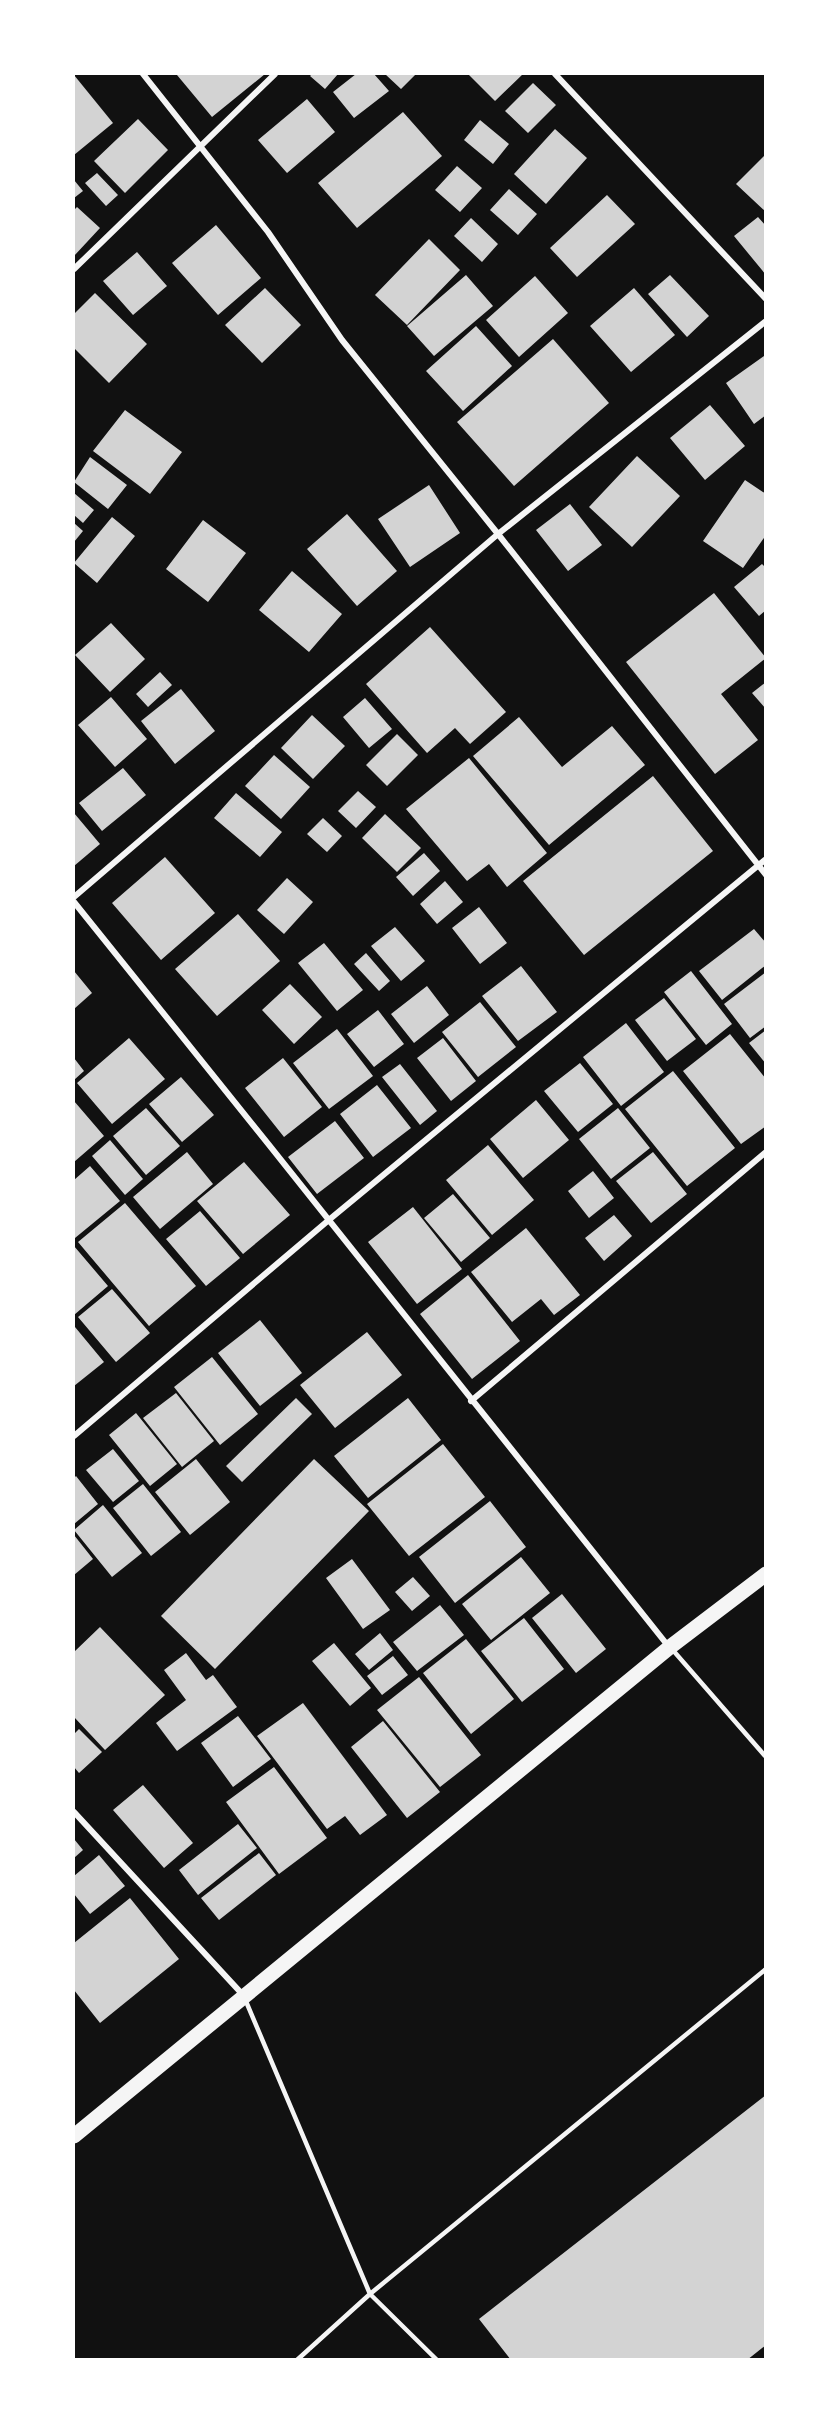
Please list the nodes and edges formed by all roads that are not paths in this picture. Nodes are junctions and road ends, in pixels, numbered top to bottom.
1 (143, 74) edge
2 (275, 74) edge
3 (555, 74) edge
4 (200, 145) junction
5 (74, 269) edge
6 (765, 299) edge
7 (765, 321) edge
8 (498, 534) junction
9 (765, 859) edge
10 (758, 865) junction
11 (765, 875) edge
12 (74, 897) edge
13 (74, 902) edge
14 (765, 1152) edge
15 (330, 1219) junction
16 (471, 1401) junction
17 (74, 1436) edge
18 (765, 1574) edge
19 (670, 1647) junction
20 (765, 1757) edge
21 (74, 1812) edge
22 (765, 1969) edge
23 (244, 1996) junction
24 (74, 2136) edge
25 (370, 2294) junction
26 (297, 2360) edge
27 (437, 2360) edge

1 - 4 street
2 - 4 street
3 - 6 street
4 - 5 street
4 - 8 street
7 - 8 street
8 - 10 street
8 - 12 street
9 - 10 street
10 - 11 street
10 - 15 street
13 - 15 street
14 - 16 street
15 - 16 street
15 - 17 street
16 - 19 street
18 - 19 main road
19 - 20 lane
19 - 23 main road
21 - 23 street
22 - 25 lane
23 - 24 main road
23 - 25 lane
25 - 26 lane
25 - 27 lane

